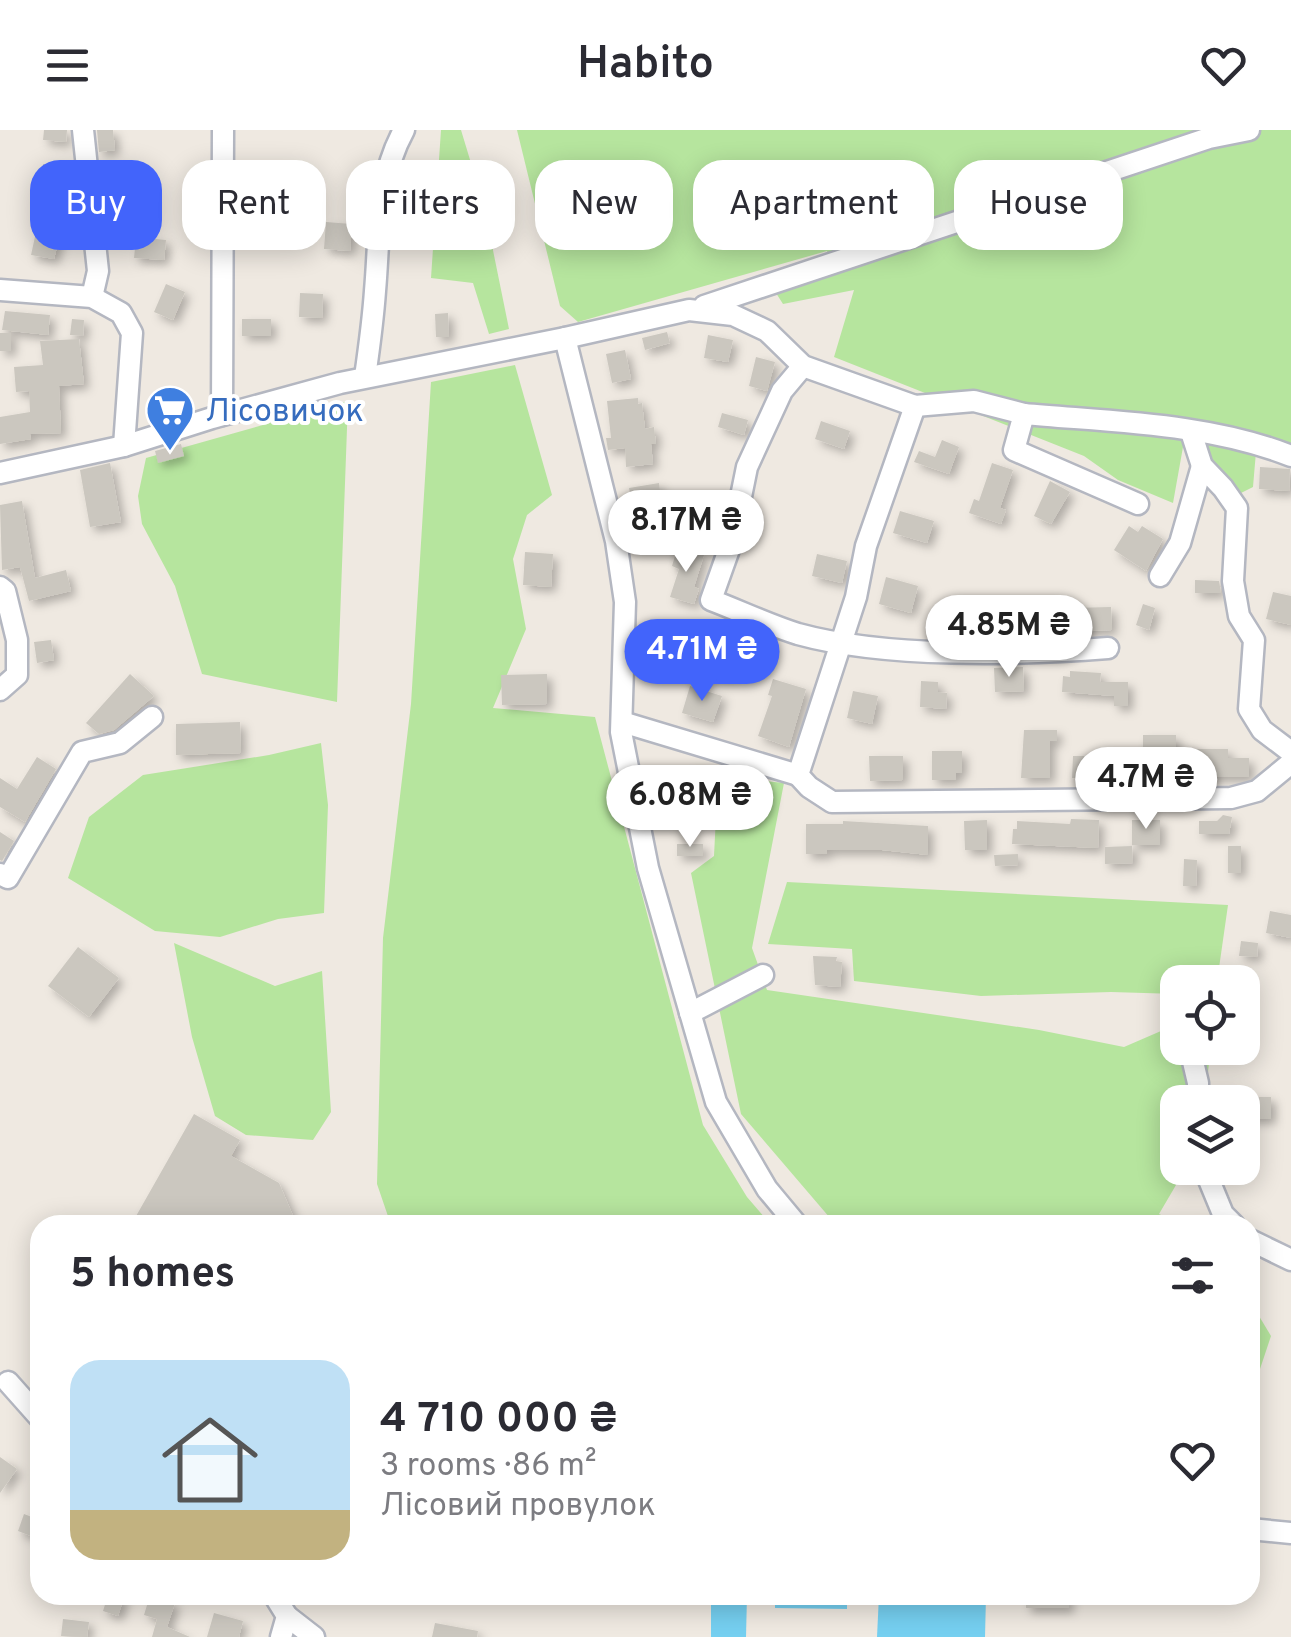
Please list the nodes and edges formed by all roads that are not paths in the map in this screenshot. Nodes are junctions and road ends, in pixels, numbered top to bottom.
1 (83, 130) edge
2 (224, 130) edge
3 (404, 130) edge
4 (1249, 130) edge
5 (0, 290) edge
6 (92, 297) junction
7 (689, 310) junction
8 (565, 338) junction
9 (803, 366) junction
10 (366, 378) junction
11 (915, 406) junction
12 (1024, 414) junction
13 (222, 415) junction
14 (1192, 432) junction
15 (124, 446) junction
16 (1291, 456) edge
17 (1202, 466) junction
18 (0, 473) edge
19 (1138, 504) dead end
20 (1160, 576) dead end
21 (0, 586) edge
22 (842, 642) junction
23 (1108, 648) dead end
24 (0, 690) edge
25 (152, 718) dead end
26 (622, 722) junction
27 (1291, 752) edge
28 (1291, 764) edge
29 (798, 775) junction
30 (0, 874) edge
31 (763, 976) dead end
32 (690, 1014) junction
33 (1211, 1185) edge
34 (788, 1215) edge
35 (1224, 1215) edge
36 (4, 1380) edge
37 (30, 1387) edge
38 (30, 1407) edge
39 (1260, 1530) edge
40 (1291, 1533) edge
41 (280, 1605) edge
42 (287, 1616) junction
43 (280, 1637) edge
44 (314, 1637) edge

1 - 6 street
2 - 13 street
3 - 10 street
4 - 7 street
5 - 6 street
6 - 15 street
7 - 8 street
7 - 9 street
8 - 10 street
8 - 26 street
9 - 11 street
9 - 22 street
10 - 13 street
11 - 12 street
11 - 22 street
12 - 14 street
12 - 19 street
13 - 15 street
14 - 16 street
14 - 17 street
15 - 18 street
17 - 20 street
17 - 27 street
21 - 24 street
22 - 23 street
22 - 29 street
25 - 30 street
26 - 29 street
26 - 32 street
28 - 29 street
31 - 32 street
32 - 34 street
33 - 35 street
36 - 37 street
36 - 38 street
39 - 40 street
41 - 42 street
42 - 43 street
42 - 44 street

